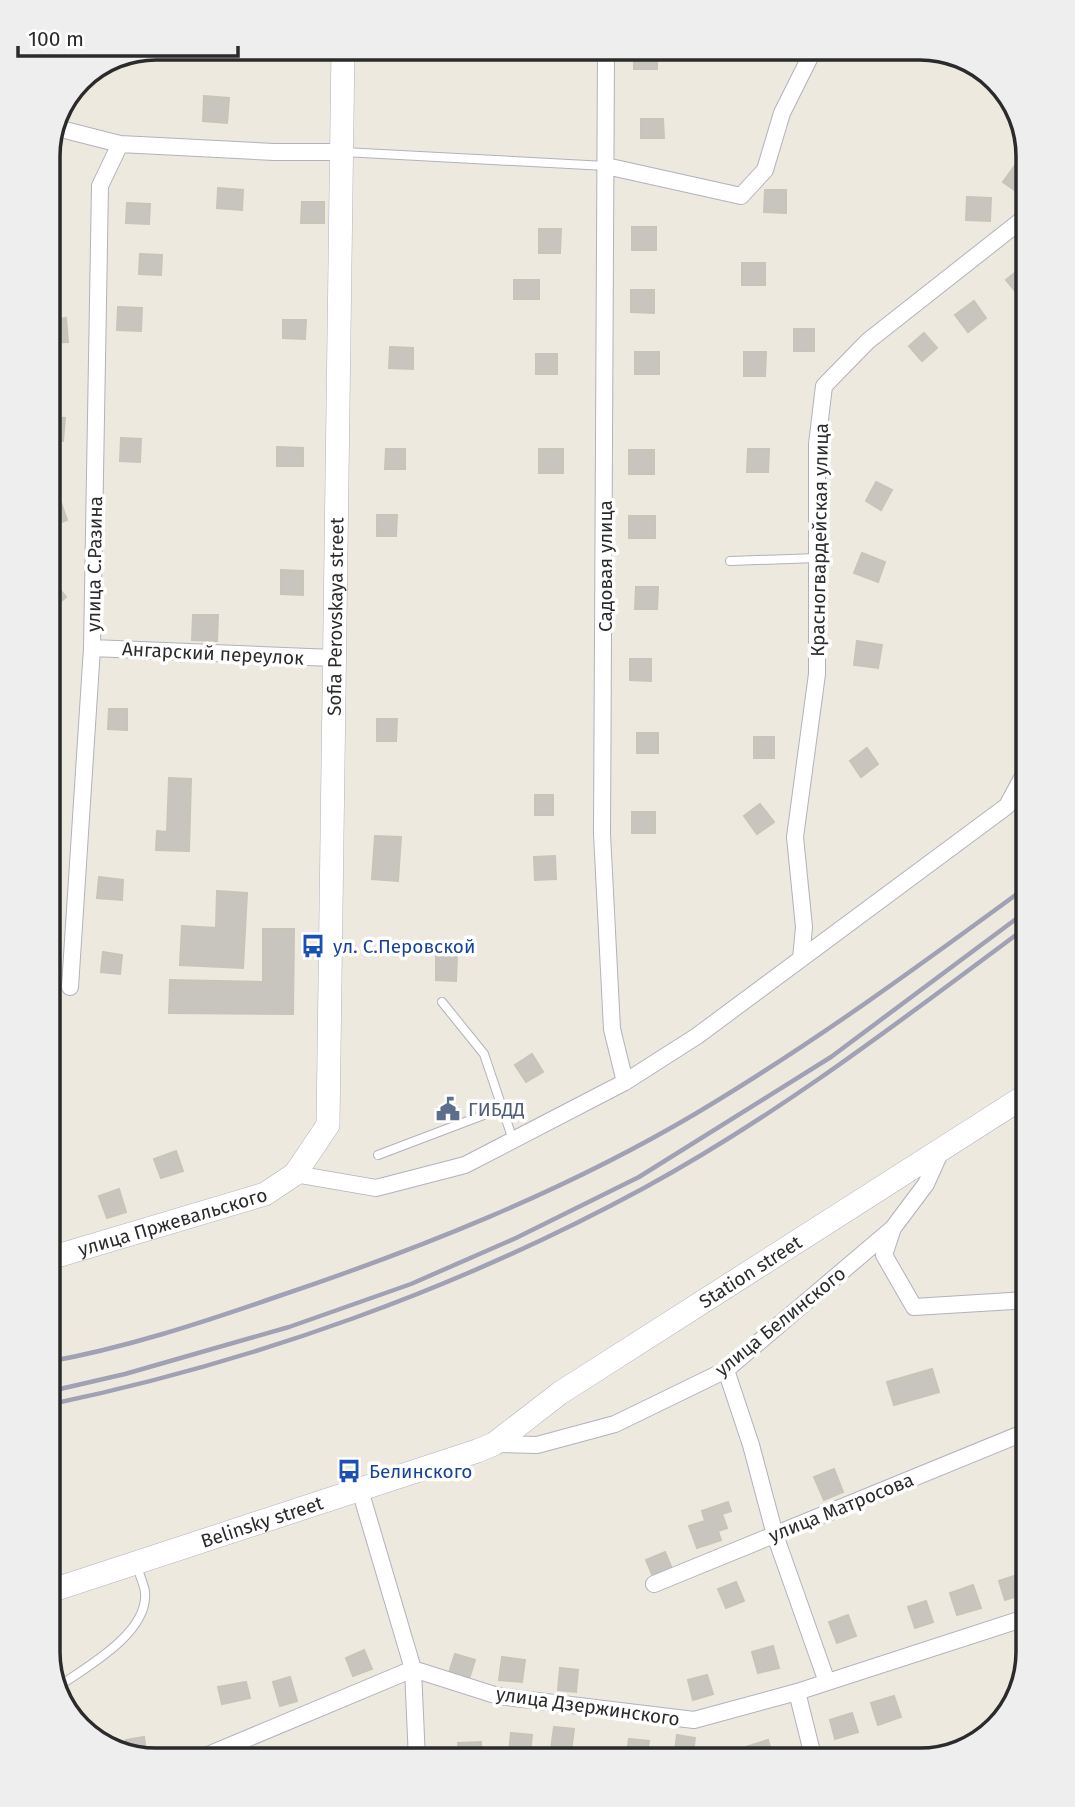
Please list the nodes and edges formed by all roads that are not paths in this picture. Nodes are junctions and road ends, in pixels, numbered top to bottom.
1 (342, 60) edge
2 (606, 60) edge
3 (808, 60) edge
4 (63, 130) edge
5 (120, 144) junction
6 (341, 152) junction
7 (606, 166) junction
8 (1015, 225) edge
9 (817, 558) junction
10 (730, 561) dead end
11 (92, 648) junction
12 (333, 658) junction
13 (1015, 791) edge
14 (801, 959) junction
15 (70, 987) dead end
16 (442, 1002) dead end
17 (625, 1082) junction
18 (1015, 1103) edge
19 (502, 1108) junction
20 (513, 1140) junction
21 (940, 1153) junction
22 (378, 1155) dead end
23 (295, 1174) junction
24 (893, 1228) junction
25 (60, 1255) edge
26 (1015, 1301) edge
27 (726, 1370) junction
28 (1015, 1436) edge
29 (485, 1448) junction
30 (360, 1489) junction
31 (775, 1535) junction
32 (136, 1563) junction
33 (654, 1584) dead end
34 (60, 1588) edge
35 (1015, 1621) edge
36 (413, 1670) junction
37 (65, 1682) edge
38 (827, 1682) junction
39 (797, 1692) junction
40 (227, 1747) edge
41 (416, 1747) edge
42 (811, 1748) edge

1 - 6 main road, Sofia Perovskaya street
2 - 7 street, Садовая улица
3 - 7 street
4 - 5 street
5 - 6 street
5 - 11 street, улица С.Разина
6 - 7 lane
6 - 12 main road, Sofia Perovskaya street
7 - 17 street, Садовая улица
8 - 9 street, Красногвардейская улица
9 - 10 lane
9 - 14 street, Красногвардейская улица
11 - 12 street, Ангарский переулок
11 - 15 street, улица С.Разина
12 - 23 main road, Sofia Perovskaya street
13 - 14 street
14 - 17 street
16 - 19 lane
17 - 20 street
18 - 21 main road, Station street
19 - 20 lane
19 - 22 lane
20 - 23 street
21 - 24 street, улица Белинского
21 - 29 main road, Station street
23 - 25 main road, улица Пржевальского
24 - 26 street
24 - 27 street, улица Белинского
27 - 29 street, улица Белинского
27 - 31 street
28 - 31 street, улица Матросова
29 - 30 main road, Belinsky street
30 - 32 main road, Belinsky street
30 - 36 street
31 - 33 street, улица Матросова
31 - 38 street
32 - 34 main road, Belinsky street
32 - 37 lane
35 - 38 street, улица Дзержинского
36 - 39 street, улица Дзержинского
36 - 40 street
36 - 41 street
38 - 39 street, улица Дзержинского
39 - 42 street

